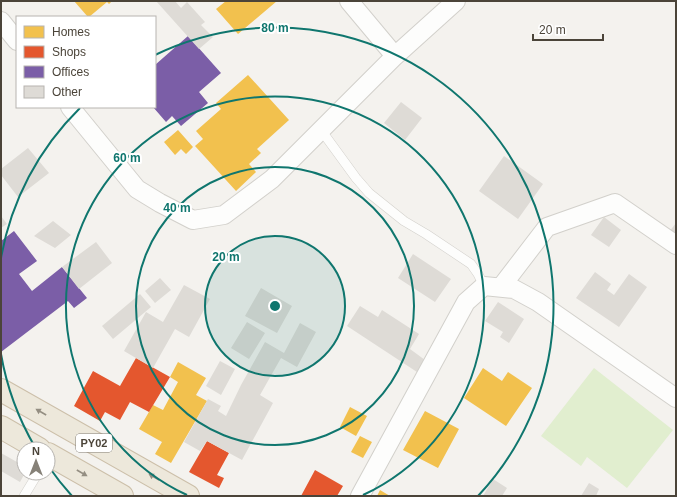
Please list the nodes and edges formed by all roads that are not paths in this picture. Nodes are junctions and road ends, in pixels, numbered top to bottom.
1 (348, 1) edge
2 (456, 1) edge
3 (1, 21) edge
4 (16, 40) edge
5 (395, 56) junction
6 (71, 108) edge
7 (321, 130) junction
8 (676, 245) edge
9 (492, 286) junction
10 (1, 390) edge
11 (676, 398) edge
12 (1, 427) edge
13 (25, 441) edge
14 (56, 459) edge
15 (33, 481) edge
16 (24, 496) edge
17 (122, 496) edge
18 (188, 496) edge
19 (360, 496) edge

1 - 5 street
2 - 5 street
3 - 4 street
5 - 7 street
6 - 7 street
7 - 9 lane
8 - 9 street
9 - 11 street
9 - 19 street
18 -> 10 highway, PY02
12 - 13 highway, PY02
14 -> 17 highway, PY02
15 - 16 lane

